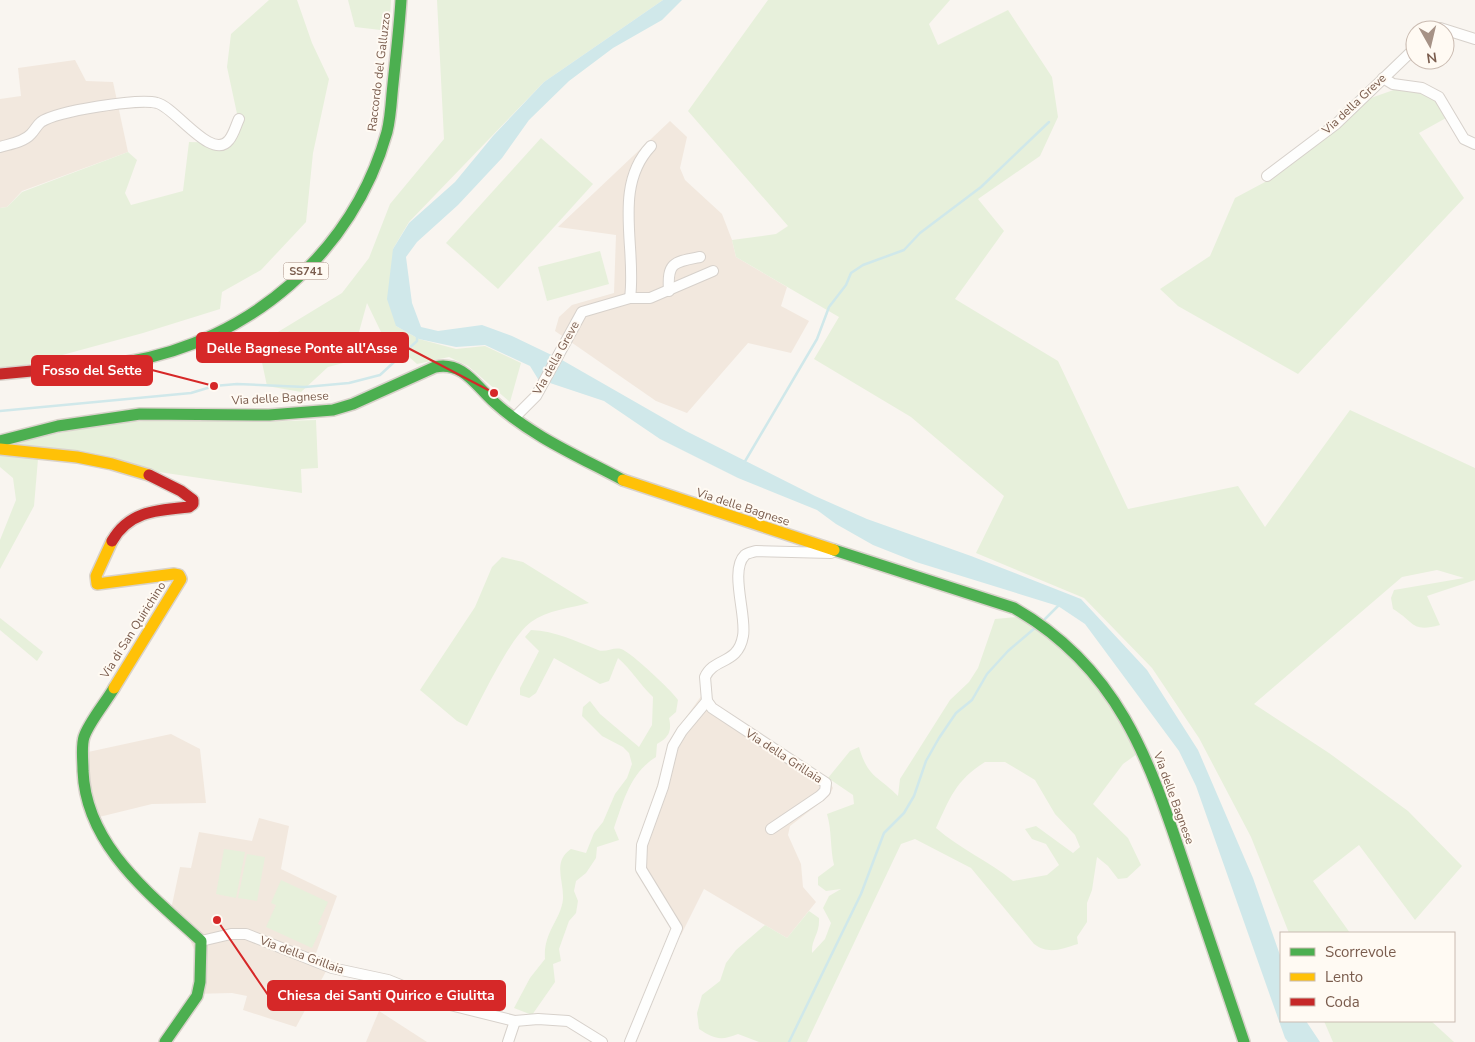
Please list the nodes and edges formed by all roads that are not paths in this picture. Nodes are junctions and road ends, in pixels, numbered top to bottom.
1 (401, 0) edge
2 (1455, 33) edge
3 (1475, 39) edge
4 (1405, 57) edge
5 (1383, 78) junction
6 (239, 119) dead end
7 (1475, 144) edge
8 (651, 146) dead end
9 (0, 147) edge
10 (1268, 176) dead end
11 (700, 257) dead end
12 (713, 271) dead end
13 (669, 291) junction
14 (630, 298) junction
15 (0, 374) edge
16 (514, 418) junction
17 (0, 441) edge
18 (0, 449) edge
19 (837, 552) junction
20 (707, 701) junction
21 (771, 829) dead end
22 (200, 941) junction
23 (515, 1021) junction
24 (165, 1042) edge
25 (508, 1042) edge
26 (602, 1042) edge
27 (630, 1042) edge
28 (1244, 1042) edge

1 - 15 main road, Raccordo del Galluzzo / SS741
2 - 3 street
4 - 5 street, Via della Greve
5 - 7 street
5 - 10 street, Via della Greve
6 - 9 street
8 - 14 street
11 - 13 street
12 - 13 street, Via della Greve
13 - 14 street, Via della Greve
14 - 16 street, Via della Greve
16 - 17 main road, Via delle Bagnese
16 - 19 main road, Via delle Bagnese
18 - 22 main road, Via di San Quirichino
19 - 20 street
19 - 28 main road, Via delle Bagnese
20 - 21 street, Via della Grillaia
20 - 27 street
22 - 23 street, Via della Grillaia
22 - 24 main road
23 - 25 street
23 - 26 street, Via della Grillaia

